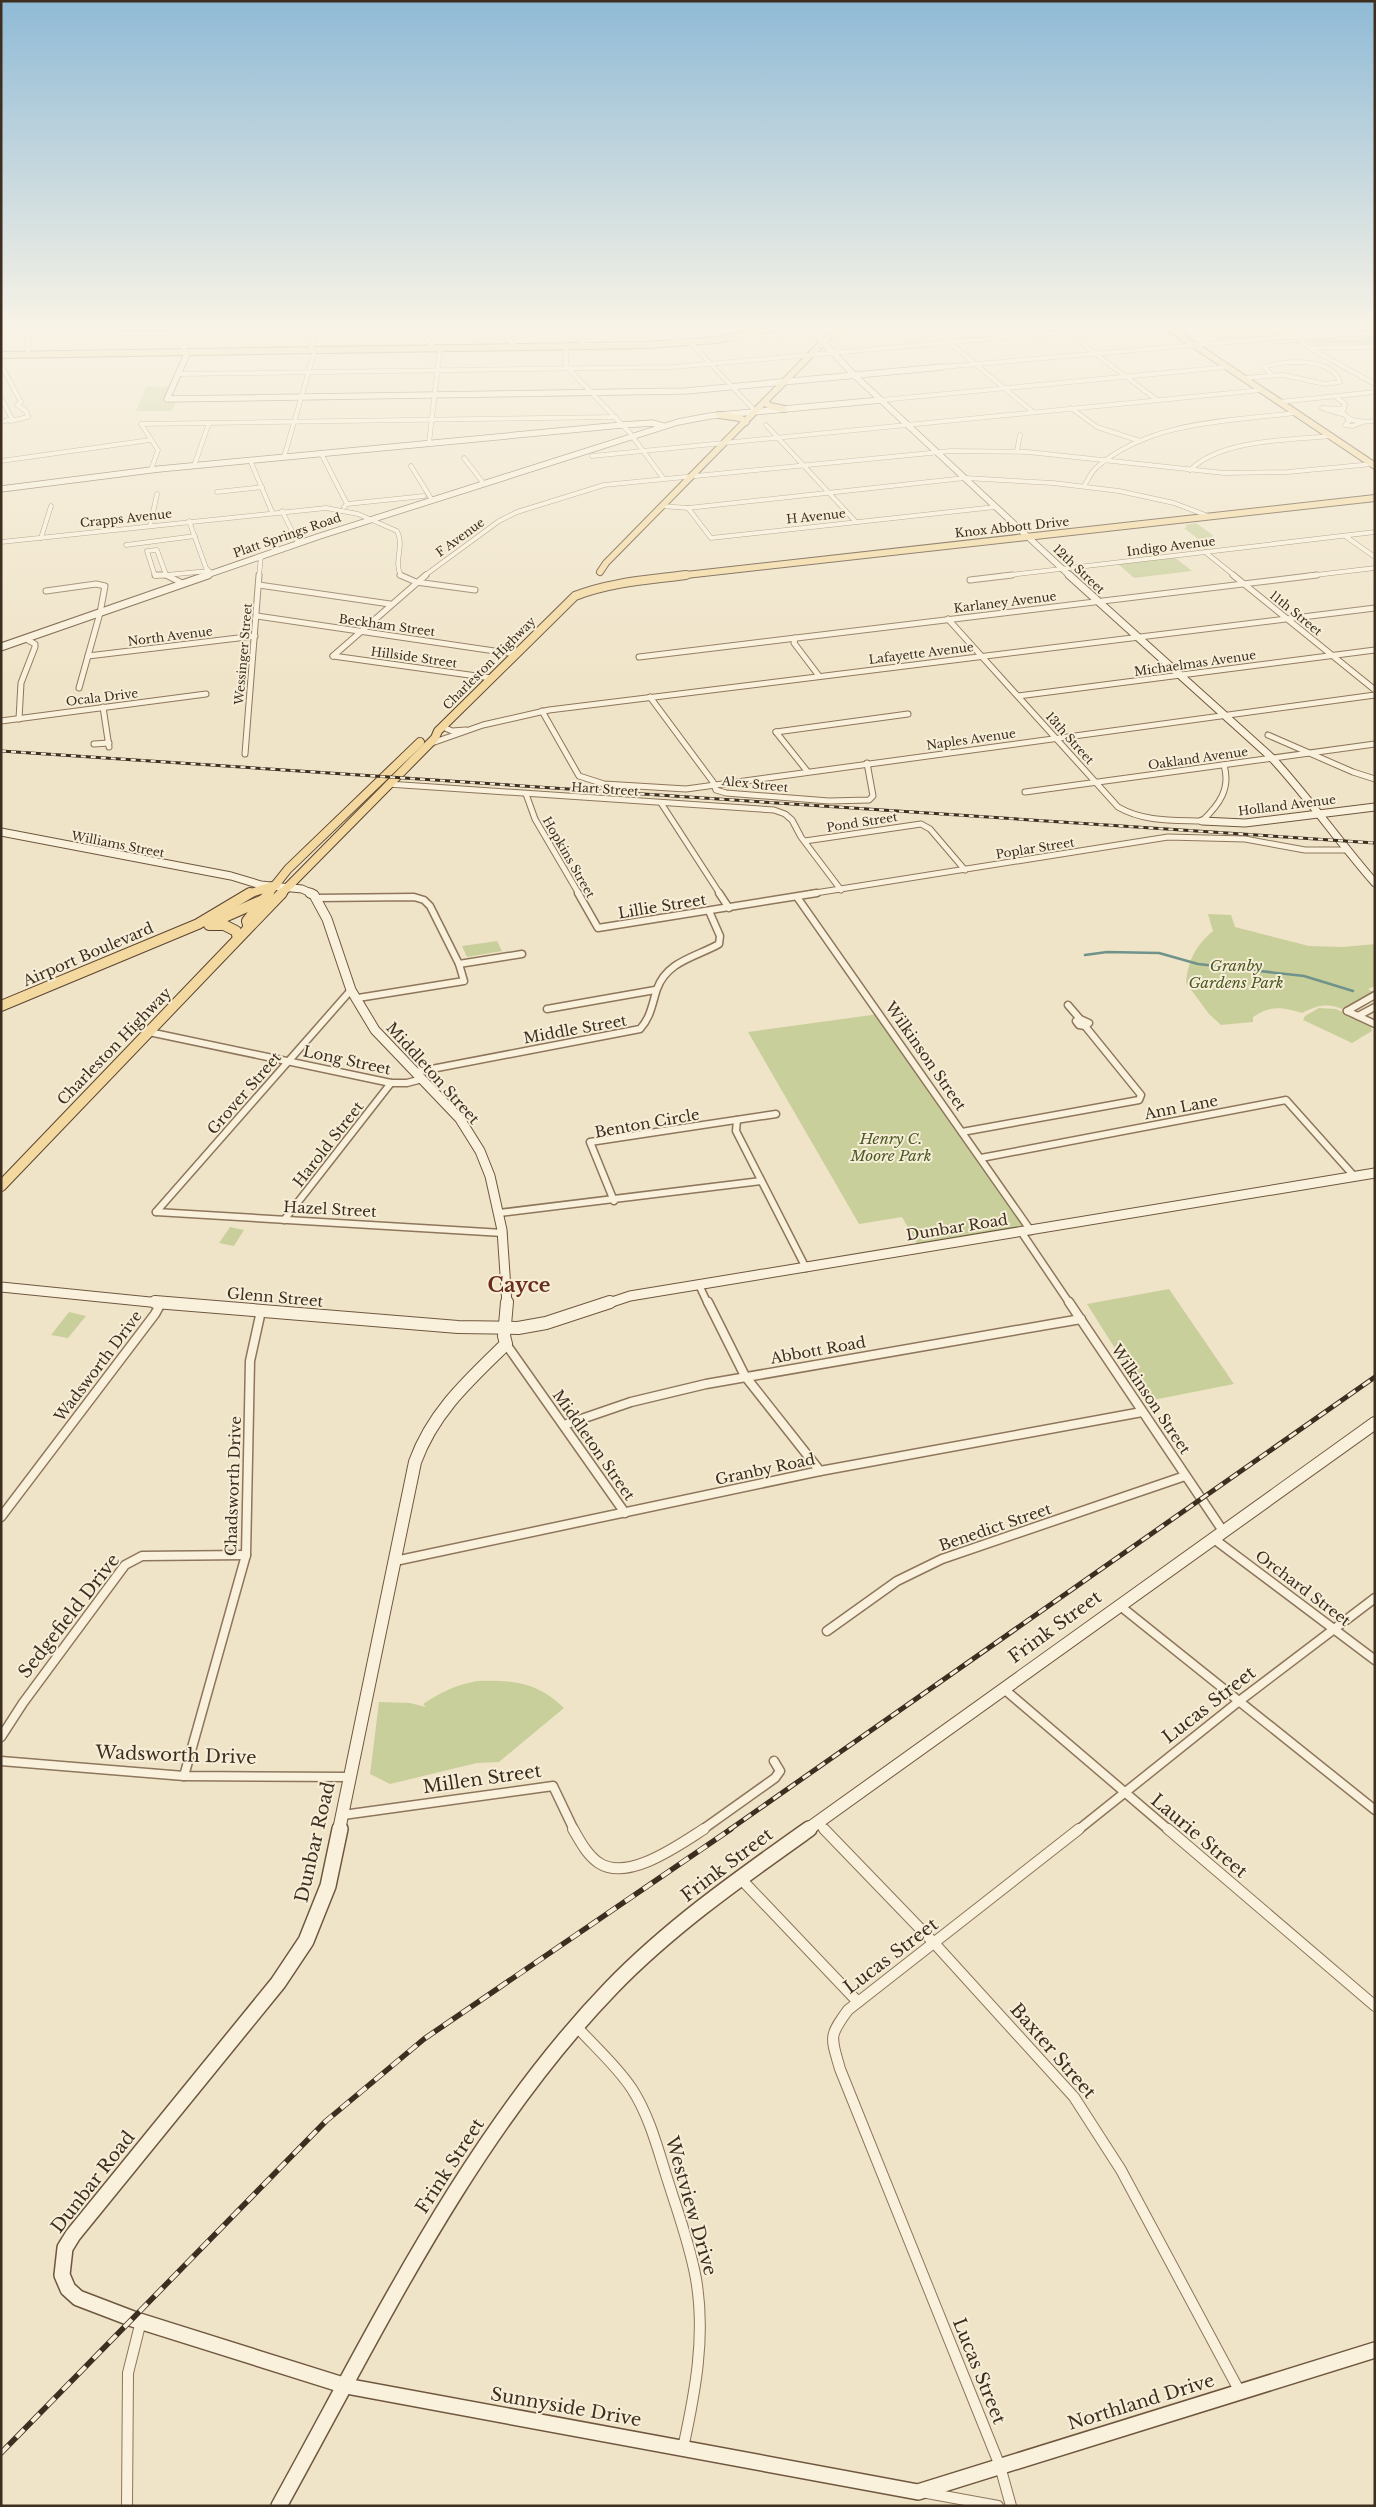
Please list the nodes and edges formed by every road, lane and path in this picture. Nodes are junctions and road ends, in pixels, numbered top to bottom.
1 (115, 445) edge
2 (153, 445) edge
3 (202, 445) edge
4 (287, 445) edge
5 (407, 445) edge
6 (604, 445) edge
7 (639, 445) edge
8 (704, 445) edge
9 (722, 445) edge
10 (785, 445) edge
11 (931, 445) edge
12 (1018, 445) edge
13 (1131, 445) edge
14 (1257, 445) edge
15 (1345, 445) edge
16 (643, 451) junction
17 (937, 451) junction
18 (1017, 451) junction
19 (321, 453) junction
20 (592, 456) dead end
21 (284, 457) junction
22 (464, 458) dead end
23 (1107, 459) junction
24 (250, 460) junction
25 (1, 461) edge
26 (803, 464) junction
27 (1373, 465) edge
28 (194, 466) junction
29 (411, 466) dead end
30 (151, 470) junction
31 (1190, 470) junction
32 (691, 476) junction
33 (663, 478) junction
34 (965, 478) junction
35 (484, 484) junction
36 (1084, 486) junction
37 (262, 488) junction
38 (1, 489) edge
39 (217, 492) dead end
40 (829, 492) junction
41 (156, 494) dead end
42 (424, 496) dead end
43 (1375, 498) edge
44 (432, 500) junction
45 (347, 504) junction
46 (51, 506) dead end
47 (662, 506) junction
48 (995, 507) junction
49 (688, 508) junction
50 (342, 509) junction
51 (282, 511) junction
52 (272, 512) junction
53 (1208, 516) junction
54 (370, 520) junction
55 (189, 521) junction
56 (856, 522) junction
57 (150, 526) junction
58 (1375, 532) edge
59 (194, 536) junction
60 (1345, 536) junction
61 (1028, 537) junction
62 (41, 538) junction
63 (1, 542) edge
64 (298, 543) junction
65 (126, 544) dead end
66 (1205, 552) junction
67 (261, 556) junction
68 (1375, 557) edge
69 (1063, 568) junction
70 (1375, 568) edge
71 (210, 572) junction
72 (166, 576) junction
73 (684, 576) junction
74 (608, 579) junction
75 (652, 580) joint
76 (970, 580) dead end
77 (416, 582) junction
78 (182, 583) junction
79 (1243, 584) junction
80 (259, 585) junction
81 (475, 590) dead end
82 (46, 591) dead end
83 (1097, 601) junction
84 (390, 604) junction
85 (1375, 608) edge
86 (100, 613) junction
87 (257, 616) junction
88 (948, 619) junction
89 (1288, 619) junction
90 (361, 631) junction
91 (255, 636) junction
92 (1136, 637) junction
93 (795, 638) junction
94 (26, 639) junction
95 (1, 647) edge
96 (1375, 650) edge
97 (514, 654) junction
98 (1332, 655) junction
99 (88, 656) junction
100 (334, 656) joint
101 (639, 656) dead end
102 (981, 656) junction
103 (1178, 675) junction
104 (819, 676) junction
105 (491, 678) junction
106 (79, 688) dead end
107 (1375, 690) edge
108 (206, 694) dead end
109 (1375, 695) edge
110 (1018, 696) junction
111 (650, 697) junction
112 (103, 707) junction
113 (542, 711) junction
114 (908, 714) dead end
115 (1226, 715) junction
116 (19, 719) junction
117 (1, 721) edge
118 (440, 729) junction
119 (472, 730) junction
120 (461, 734) junction
121 (1268, 735) dead end
122 (1056, 737) junction
123 (94, 744) dead end
124 (1375, 744) edge
125 (427, 745) junction
126 (1308, 753) junction
127 (245, 754) dead end
128 (1272, 758) junction
129 (866, 763) junction
130 (1224, 765) junction
131 (807, 771) junction
132 (1375, 779) edge
133 (1097, 782) junction
134 (388, 784) junction
135 (713, 787) junction
136 (1024, 792) dead end
137 (526, 794) junction
138 (1306, 797) junction
139 (661, 803) junction
140 (1375, 807) edge
141 (1347, 809) junction
142 (1318, 813) junction
143 (1202, 821) junction
144 (1, 832) edge
145 (805, 841) junction
146 (1346, 850) junction
147 (965, 870) junction
148 (1375, 882) edge
149 (274, 883) junction
150 (291, 884) junction
151 (842, 890) junction
152 (314, 895) junction
153 (797, 897) junction
154 (266, 898) junction
155 (729, 908) junction
156 (709, 912) junction
157 (203, 926) junction
158 (248, 927) junction
159 (187, 928) junction
160 (598, 928) joint
161 (238, 938) junction
162 (522, 954) dead end
163 (459, 964) junction
164 (351, 990) junction
165 (655, 990) junction
166 (1375, 995) edge
167 (358, 998) junction
168 (1068, 1005) dead end
169 (1, 1006) edge
170 (1375, 1006) edge
171 (547, 1009) dead end
172 (1358, 1016) junction
173 (1375, 1024) edge
174 (149, 1032) junction
175 (288, 1061) junction
176 (418, 1075) junction
177 (391, 1082) junction
178 (776, 1114) dead end
179 (737, 1120) junction
180 (962, 1132) junction
181 (981, 1158) junction
182 (1375, 1174) edge
183 (1354, 1176) junction
184 (761, 1182) junction
185 (1, 1186) edge
186 (614, 1201) junction
187 (156, 1212) joint
188 (498, 1213) junction
189 (284, 1220) junction
190 (1027, 1232) junction
191 (503, 1233) junction
192 (806, 1268) junction
193 (699, 1285) junction
194 (1, 1287) edge
195 (161, 1303) junction
196 (261, 1311) junction
197 (1081, 1319) junction
198 (546, 1322) joint
199 (505, 1328) junction
200 (506, 1344) junction
201 (745, 1376) junction
202 (1142, 1412) junction
203 (1375, 1423) edge
204 (564, 1425) junction
205 (820, 1471) junction
206 (1185, 1476) junction
207 (625, 1513) junction
208 (1, 1517) edge
209 (1218, 1535) junction
210 (246, 1555) junction
211 (395, 1561) junction
212 (1375, 1598) edge
213 (1119, 1605) junction
214 (1333, 1628) junction
215 (827, 1631) dead end
216 (1375, 1660) edge
217 (1004, 1689) junction
218 (1238, 1702) junction
219 (1, 1737) edge
220 (774, 1761) dead end
221 (1, 1762) edge
222 (184, 1776) junction
223 (350, 1777) junction
224 (1124, 1793) junction
225 (1375, 1810) edge
226 (343, 1814) junction
227 (818, 1823) junction
228 (740, 1879) junction
229 (935, 1944) junction
230 (858, 2002) junction
231 (1375, 2006) edge
232 (577, 2027) junction
233 (137, 2320) junction
234 (1375, 2350) edge
235 (346, 2386) junction
236 (1240, 2392) junction
237 (683, 2448) junction
238 (1000, 2466) junction
239 (918, 2492) junction
240 (127, 2506) edge
241 (279, 2506) edge
242 (998, 2506) edge
243 (1011, 2506) edge

1 - 25 street
2 - 30 street
3 - 28 street
4 - 21 street
5 - 19 street
6 - 35 street, Platt Springs Road
7 - 16 street
8 - 16 street
9 - 32 main road
10 - 26 street
11 - 17 street, 12th Street
12 - 18 street
13 - 23 street
14 - 31 street
15 - 27 main road
16 - 20 street
16 - 33 street
17 - 18 street, F Avenue
17 - 26 street, F Avenue
17 - 34 street, 12th Street
18 - 23 street, F Avenue
19 - 21 street
19 - 45 street
21 - 24 street
22 - 35 street
23 - 31 street, F Avenue
23 - 36 street
24 - 28 street
24 - 37 street
26 - 32 street, F Avenue
26 - 40 street
27 - 31 street, F Avenue
28 - 30 street
29 - 44 street
30 - 38 street
32 - 33 street, F Avenue
32 - 47 main road
33 - 77 street, F Avenue
34 - 36 street
34 - 40 street
34 - 48 street, 12th Street
35 - 44 street, Platt Springs Road
36 - 53 street
37 - 39 street
37 - 52 street
40 - 49 street
40 - 56 street
41 - 57 street
42 - 45 street
43 - 53 main road, Knox Abbott Drive
44 - 54 street, Platt Springs Road
45 - 50 street
46 - 62 street
47 - 49 street
47 - 74 main road
48 - 56 street, H Avenue
48 - 61 street, 12th Street
49 - 56 street, H Avenue
50 - 51 street, Crapps Avenue
50 - 54 street, Crapps Avenue
51 - 52 street, Crapps Avenue
51 - 64 street
52 - 55 street, Crapps Avenue
53 - 61 main road, Knox Abbott Drive
54 - 64 street, Platt Springs Road
54 - 77 street, Crapps Avenue
55 - 57 street, Crapps Avenue
55 - 59 street
57 - 62 street, Crapps Avenue
58 - 60 street, Indigo Avenue
59 - 65 street
59 - 71 street
60 - 66 street, Indigo Avenue
60 - 68 street
61 - 69 street, 12th Street
61 - 73 main road, Knox Abbott Drive
62 - 63 street, Crapps Avenue
64 - 67 street, Platt Springs Road
66 - 69 street, Indigo Avenue
66 - 79 street, 11th Street
67 - 71 street, Platt Springs Road
67 - 80 street, Wessinger Street
69 - 76 street, Indigo Avenue
69 - 83 street, 12th Street
70 - 79 street, Karlaney Avenue
71 - 72 street
71 - 78 street, Platt Springs Road
72 - 72 street
72 - 78 street
73 - 74 main road, Charleston Highway
73 - 75 main road, Knox Abbott Drive
74 - 75 main road, Charleston Highway
74 - 97 main road, Charleston Highway
77 - 81 street
77 - 84 street, F Avenue
78 - 86 street, Platt Springs Road
79 - 83 street, Karlaney Avenue
79 - 89 street, 11th Street
80 - 84 street
80 - 87 street, Wessinger Street
82 - 86 street
83 - 88 street, Karlaney Avenue
83 - 92 street, 12th Street
84 - 90 street, F Avenue
85 - 89 street, Lafayette Avenue
86 - 94 street, Platt Springs Road
86 - 99 street
87 - 90 street, Beckham Street
87 - 91 street, Wessinger Street
88 - 93 street, Karlaney Avenue
88 - 102 street, 13th Street
89 - 92 street, Lafayette Avenue
89 - 98 street, 11th Street
90 - 97 street, Beckham Street
90 - 100 street, F Avenue
91 - 99 street, North Avenue
91 - 127 street, Wessinger Street
92 - 102 street, Lafayette Avenue
92 - 103 street, 12th Street
93 - 101 street, Karlaney Avenue
93 - 104 street
94 - 95 street, Platt Springs Road
94 - 116 street
96 - 98 street, Michaelmas Avenue
97 - 105 main road, Charleston Highway
98 - 103 street, Michaelmas Avenue
98 - 107 street, 11th Street
99 - 106 street
100 - 105 street, Hillside Street
102 - 104 street, Lafayette Avenue
102 - 110 street, 13th Street
103 - 110 street, Michaelmas Avenue
103 - 115 street, 12th Street
104 - 111 street, Lafayette Avenue
105 - 118 main road, Charleston Highway
108 - 112 street, Ocala Drive
109 - 115 street, Naples Avenue
110 - 122 street, 13th Street
111 - 113 street, Lafayette Avenue
111 - 135 street, Alex Street
112 - 116 street, Ocala Drive
112 - 123 street
113 - 119 street, Lafayette Avenue
113 - 135 street, Naples Avenue
114 - 131 street
115 - 122 street, Naples Avenue
115 - 128 street, 12th Street
116 - 117 street, Ocala Drive
118 - 119 street, Lafayette Avenue
118 - 120 street, Lafayette Avenue
118 - 125 main road, Charleston Highway
118 - 149 main road, Charleston Highway
119 - 120 street, Lafayette Avenue
120 - 125 street, Lafayette Avenue
121 - 126 street
122 - 129 street, Naples Avenue
122 - 133 street, 13th Street
124 - 126 street, Oakland Avenue
125 - 134 main road, Charleston Highway
126 - 128 street, Oakland Avenue
126 - 132 street
128 - 130 street, Oakland Avenue
128 - 138 street, 12th Street
129 - 131 street, Naples Avenue
129 - 135 street, Alex Street
130 - 133 street, Oakland Avenue
130 - 143 street
131 - 135 street, Naples Avenue
133 - 136 street, Oakland Avenue
133 - 143 street, 13th Street
134 - 137 street, Hart Street
134 - 150 main road, Charleston Highway
137 - 139 street, Hart Street
137 - 160 street, Hopkins Street
138 - 141 street
138 - 142 street, 12th Street
139 - 145 street, Hart Street
139 - 155 street
140 - 141 street, Holland Avenue
141 - 142 street, Holland Avenue
142 - 143 street, Holland Avenue
142 - 146 street, 12th Street
144 - 149 street, Williams Street
145 - 147 street, Pond Street
145 - 151 street
146 - 147 street, Poplar Street
146 - 148 street, 12th Street
147 - 151 street, Poplar Street
149 - 150 street
149 - 154 main road, Charleston Highway
149 - 159 main road, Airport Boulevard
150 - 152 street
150 - 154 main road, Airport Boulevard
150 - 158 main road, Charleston Highway
151 - 153 street, Poplar Street
152 - 163 street
152 - 164 street, Middleton Street
153 - 155 street, Poplar Street
153 - 180 street, Wilkinson Street
154 - 157 main road, Airport Boulevard
154 - 158 main road, Charleston Highway
155 - 156 street, Lillie Street
156 - 160 street, Lillie Street
156 - 165 street, Middle Street
157 - 159 main road, Airport Boulevard
157 - 161 main road
158 - 161 main road, Charleston Highway
159 - 169 main road, Airport Boulevard
161 - 174 main road, Charleston Highway
162 - 163 street
163 - 167 street
164 - 167 street, Middleton Street
164 - 175 street, Grover Street
165 - 171 street
165 - 176 street, Middle Street
166 - 172 street
167 - 176 street, Middleton Street
168 - 180 street
170 - 172 street
172 - 173 street
174 - 175 street, Long Street
174 - 185 main road, Charleston Highway
175 - 177 street, Long Street
175 - 187 street, Grover Street
176 - 177 street, Long Street
176 - 188 street, Middleton Street
177 - 189 street, Harold Street
178 - 179 street, Benton Circle
179 - 184 street
179 - 186 street, Benton Circle
180 - 181 street, Wilkinson Street
181 - 183 street, Ann Lane
181 - 190 street, Wilkinson Street
182 - 183 street, Dunbar Road
183 - 190 street, Dunbar Road
184 - 186 street
184 - 192 street
186 - 188 street
187 - 189 street, Hazel Street
188 - 191 street, Middleton Street
189 - 191 street, Hazel Street
190 - 192 street, Dunbar Road
190 - 197 street, Wilkinson Street
191 - 199 street, Middleton Street
192 - 193 street, Dunbar Road
193 - 198 street, Dunbar Road
193 - 201 street
194 - 195 street, Glenn Street
195 - 196 street, Glenn Street
195 - 208 street, Wadsworth Drive
196 - 199 street, Glenn Street
196 - 210 street, Chadsworth Drive
197 - 201 street, Abbott Road
197 - 202 street, Wilkinson Street
198 - 199 street, Glenn Street
199 - 200 street, Middleton Street
200 - 204 street, Middleton Street
200 - 211 street, Dunbar Road
201 - 204 street, Abbott Road
201 - 205 street
202 - 205 street, Granby Road
202 - 206 street, Wilkinson Street
203 - 209 street, Frink Street
204 - 207 street, Middleton Street
205 - 207 street, Granby Road
206 - 209 street, Wilkinson Street
206 - 215 street, Benedict Street
207 - 211 street, Granby Road
209 - 213 street, Frink Street
209 - 214 street, Orchard Street
210 - 219 street, Sedgefield Drive
210 - 222 street, Chadsworth Drive
211 - 223 street, Dunbar Road
212 - 214 street, Lucas Street
213 - 217 street, Frink Street
213 - 218 street
214 - 216 street, Orchard Street
214 - 218 street, Lucas Street
217 - 224 street, Laurie Street
217 - 227 street, Frink Street
218 - 224 street, Lucas Street
218 - 225 street
220 - 226 street, Millen Street
221 - 222 street, Wadsworth Drive
222 - 223 street, Wadsworth Drive
223 - 226 street, Dunbar Road
224 - 229 street, Lucas Street
224 - 231 street, Laurie Street
226 - 233 street, Dunbar Road
227 - 228 street, Frink Street
227 - 229 street, Baxter Street
228 - 230 street
228 - 232 street, Frink Street
229 - 230 street, Lucas Street
229 - 236 street, Baxter Street
230 - 238 street, Lucas Street
232 - 235 street, Frink Street
232 - 237 street, Westview Drive
233 - 235 street, Sunnyside Drive
233 - 240 street
234 - 236 street, Northland Drive
235 - 237 street, Sunnyside Drive
235 - 241 street, Frink Street
236 - 238 street, Northland Drive
237 - 239 street, Sunnyside Drive
238 - 239 street, Northland Drive
238 - 243 street, Lucas Street
239 - 242 street, Sunnyside Drive

